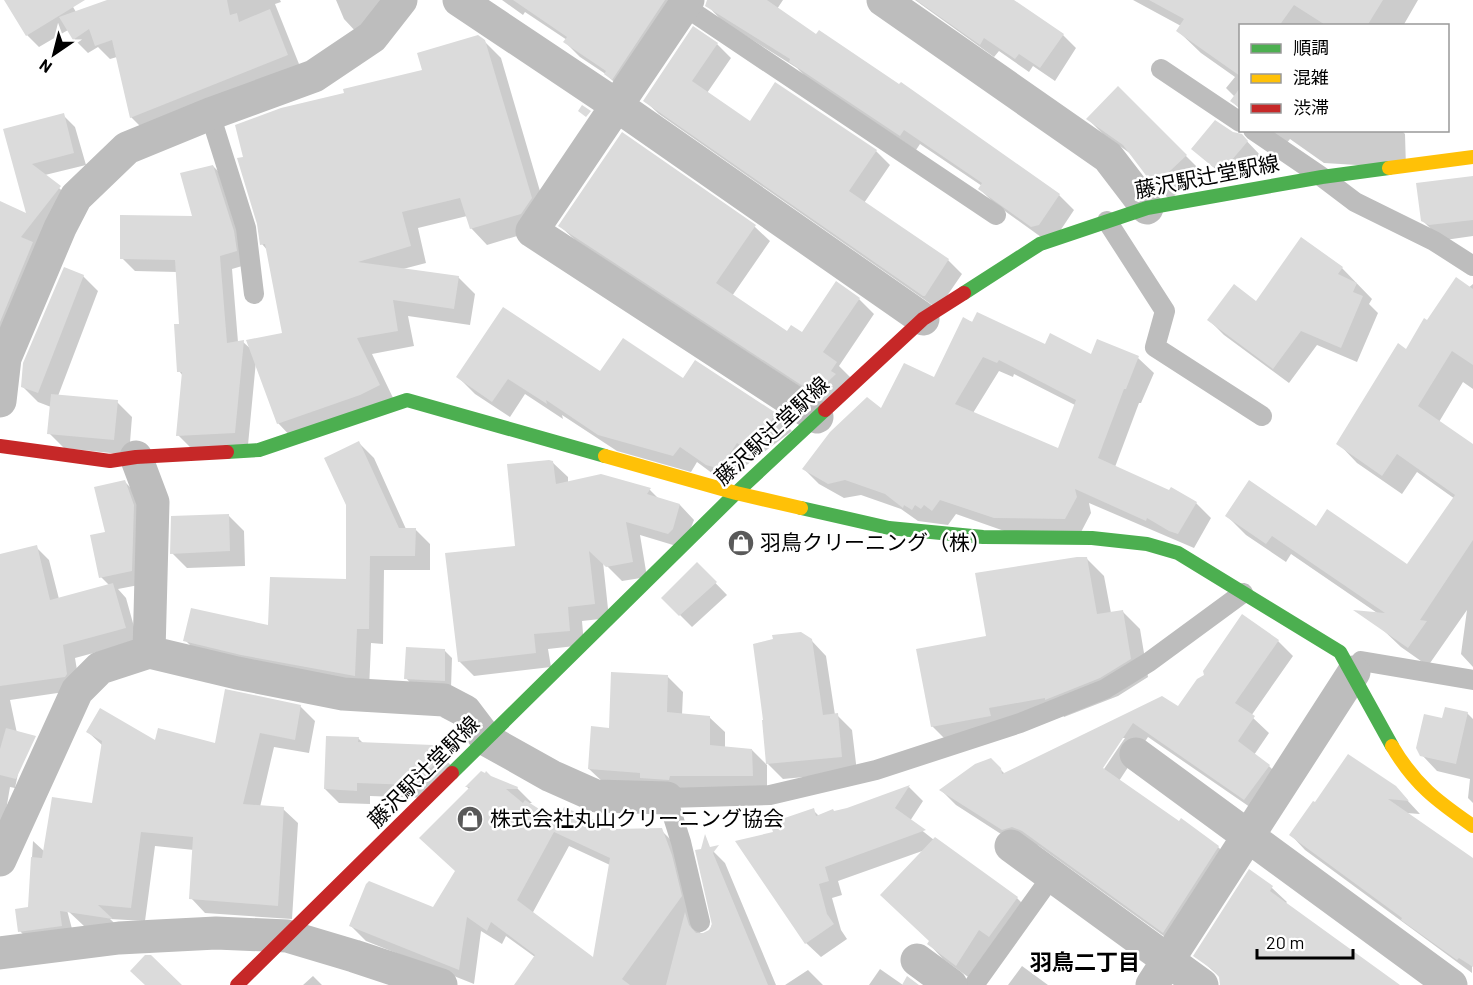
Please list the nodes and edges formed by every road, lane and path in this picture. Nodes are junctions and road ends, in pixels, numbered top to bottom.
1 (401, 0) edge
2 (459, 0) edge
3 (884, 0) edge
4 (686, 3) edge
5 (1161, 69) dead end
6 (616, 105) junction
7 (210, 114) junction
8 (1239, 121) edge
9 (1256, 132) edge
10 (1473, 157) edge
11 (1322, 177) junction
12 (1147, 208) junction
13 (996, 215) dead end
14 (1107, 221) junction
15 (1473, 266) edge
16 (254, 294) dead end
17 (923, 319) junction
18 (0, 401) edge
19 (1262, 416) dead end
20 (817, 417) junction
21 (0, 446) edge
22 (136, 457) junction
23 (736, 493) junction
24 (1243, 593) junction
25 (150, 652) junction
26 (1354, 672) junction
27 (1473, 680) edge
28 (487, 740) junction
29 (1136, 754) dead end
30 (667, 798) junction
31 (1473, 826) edge
32 (1249, 835) junction
33 (1011, 846) dead end
34 (0, 860) edge
35 (1052, 876) junction
36 (700, 922) dead end
37 (287, 936) junction
38 (0, 953) edge
39 (917, 960) dead end
40 (1160, 973) edge
41 (237, 985) edge
42 (441, 985) edge
43 (951, 985) edge
44 (974, 985) edge
45 (1202, 985) edge
46 (1451, 985) edge

1 - 7 street
2 - 6 street
3 - 12 street
4 - 6 street
4 - 13 lane
5 - 8 lane
6 - 17 street
6 - 20 street
7 - 16 lane
7 - 18 street
9 - 11 lane
10 - 11 street, 藤沢駅辻堂駅線
11 - 12 street, 藤沢駅辻堂駅線
11 - 15 lane
12 - 14 street, 藤沢駅辻堂駅線
14 - 17 street, 藤沢駅辻堂駅線
14 - 19 lane
17 - 20 street, 藤沢駅辻堂駅線
20 - 23 street, 藤沢駅辻堂駅線
21 - 22 street
22 - 23 street
22 - 25 street
23 - 24 street
23 - 28 street, 藤沢駅辻堂駅線
24 - 26 street
24 - 30 lane
25 - 28 street
25 - 34 street
26 - 27 lane
26 - 31 street
26 - 32 street
28 - 30 street
28 - 37 street, 藤沢駅辻堂駅線
29 - 32 street
30 - 36 lane
32 - 40 street
32 - 46 street
33 - 35 street
35 - 40 street
35 - 44 lane
37 - 38 street
37 - 41 street, 藤沢駅辻堂駅線
37 - 42 street
39 - 43 street
40 - 45 street

